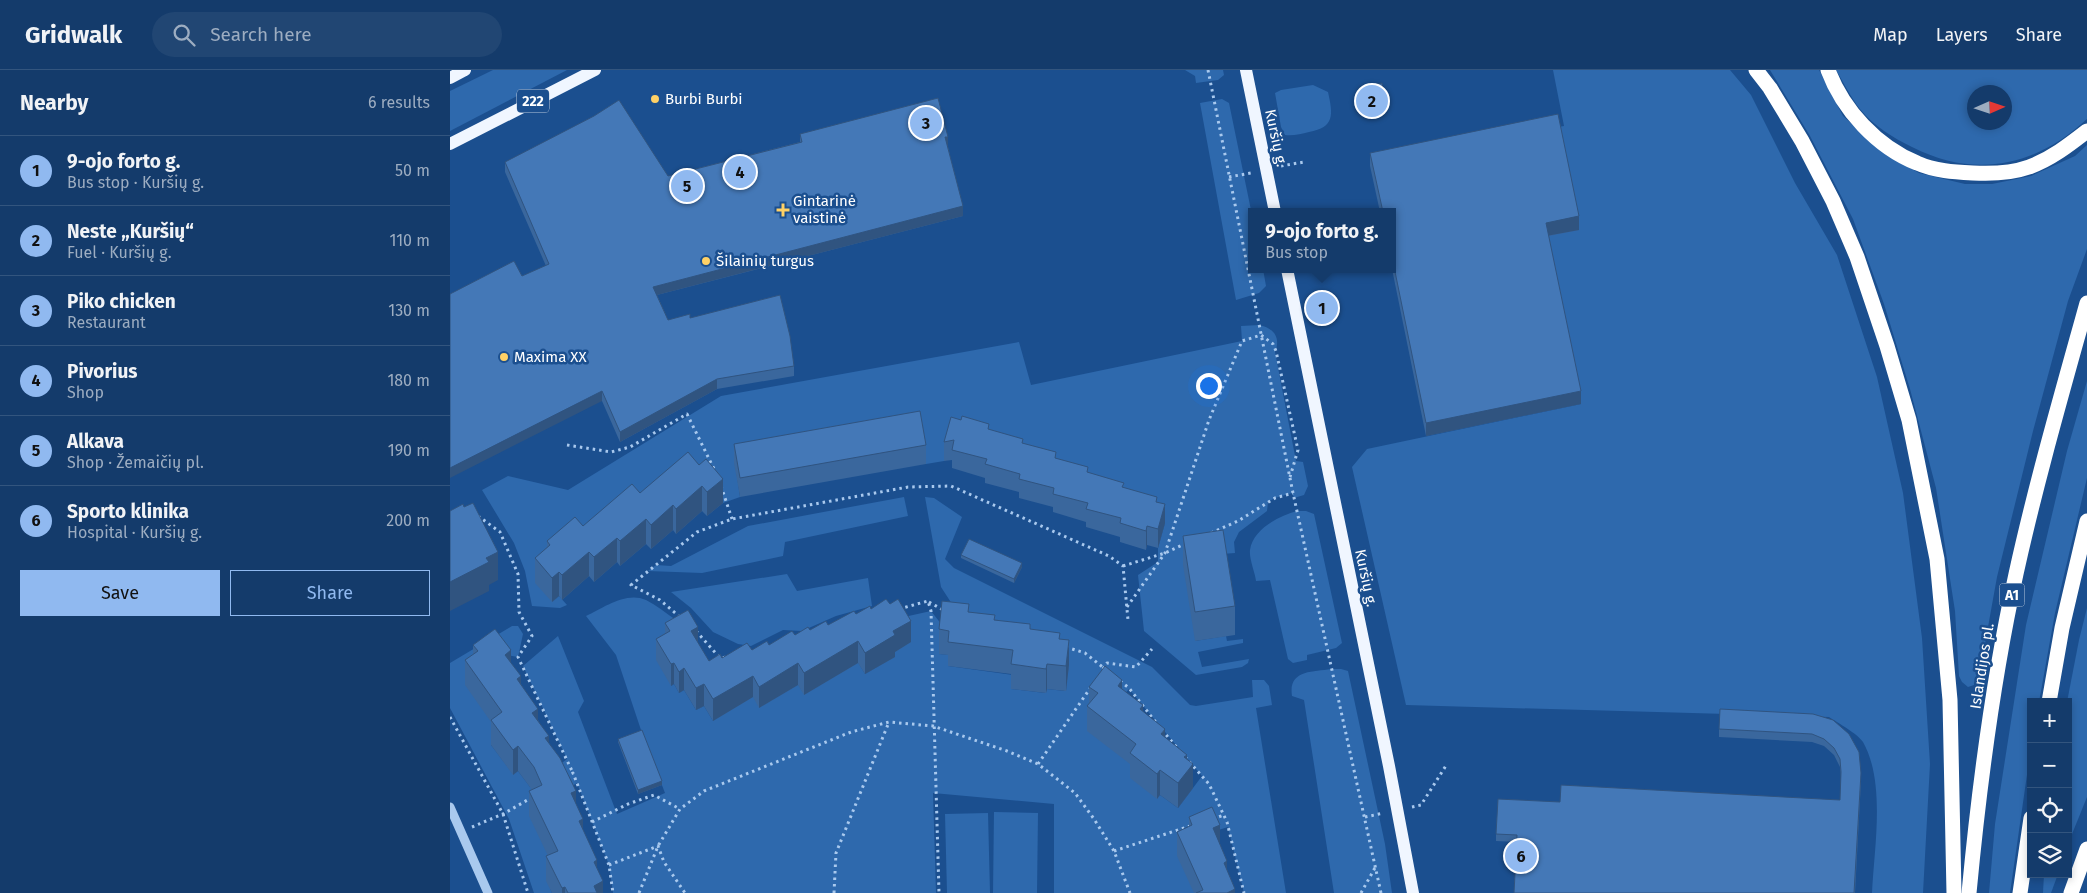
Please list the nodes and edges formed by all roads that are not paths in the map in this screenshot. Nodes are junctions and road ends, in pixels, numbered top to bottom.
1 (465, 70) edge
2 (595, 70) edge
3 (1246, 70) edge
4 (1756, 70) edge
5 (1828, 70) edge
6 (450, 78) edge
7 (2087, 131) edge
8 (450, 144) edge
9 (1274, 208) edge
10 (1288, 273) edge
11 (2087, 303) edge
12 (2087, 521) edge
13 (2050, 698) edge
14 (450, 807) edge
15 (2029, 833) edge
16 (2087, 849) edge
17 (488, 893) edge
18 (1413, 893) edge
19 (1954, 893) edge
20 (1969, 893) edge
21 (2020, 893) edge
22 (2071, 893) edge

1 - 6 main road
2 - 8 main road, 222
3 - 9 main road, Kuršių g.
4 - 19 highway
5 - 7 highway
10 - 18 main road, Kuršių g.
11 - 20 highway, Islandijos pl. / A1
12 - 13 highway
14 - 17 street
15 - 21 highway
16 - 22 highway

